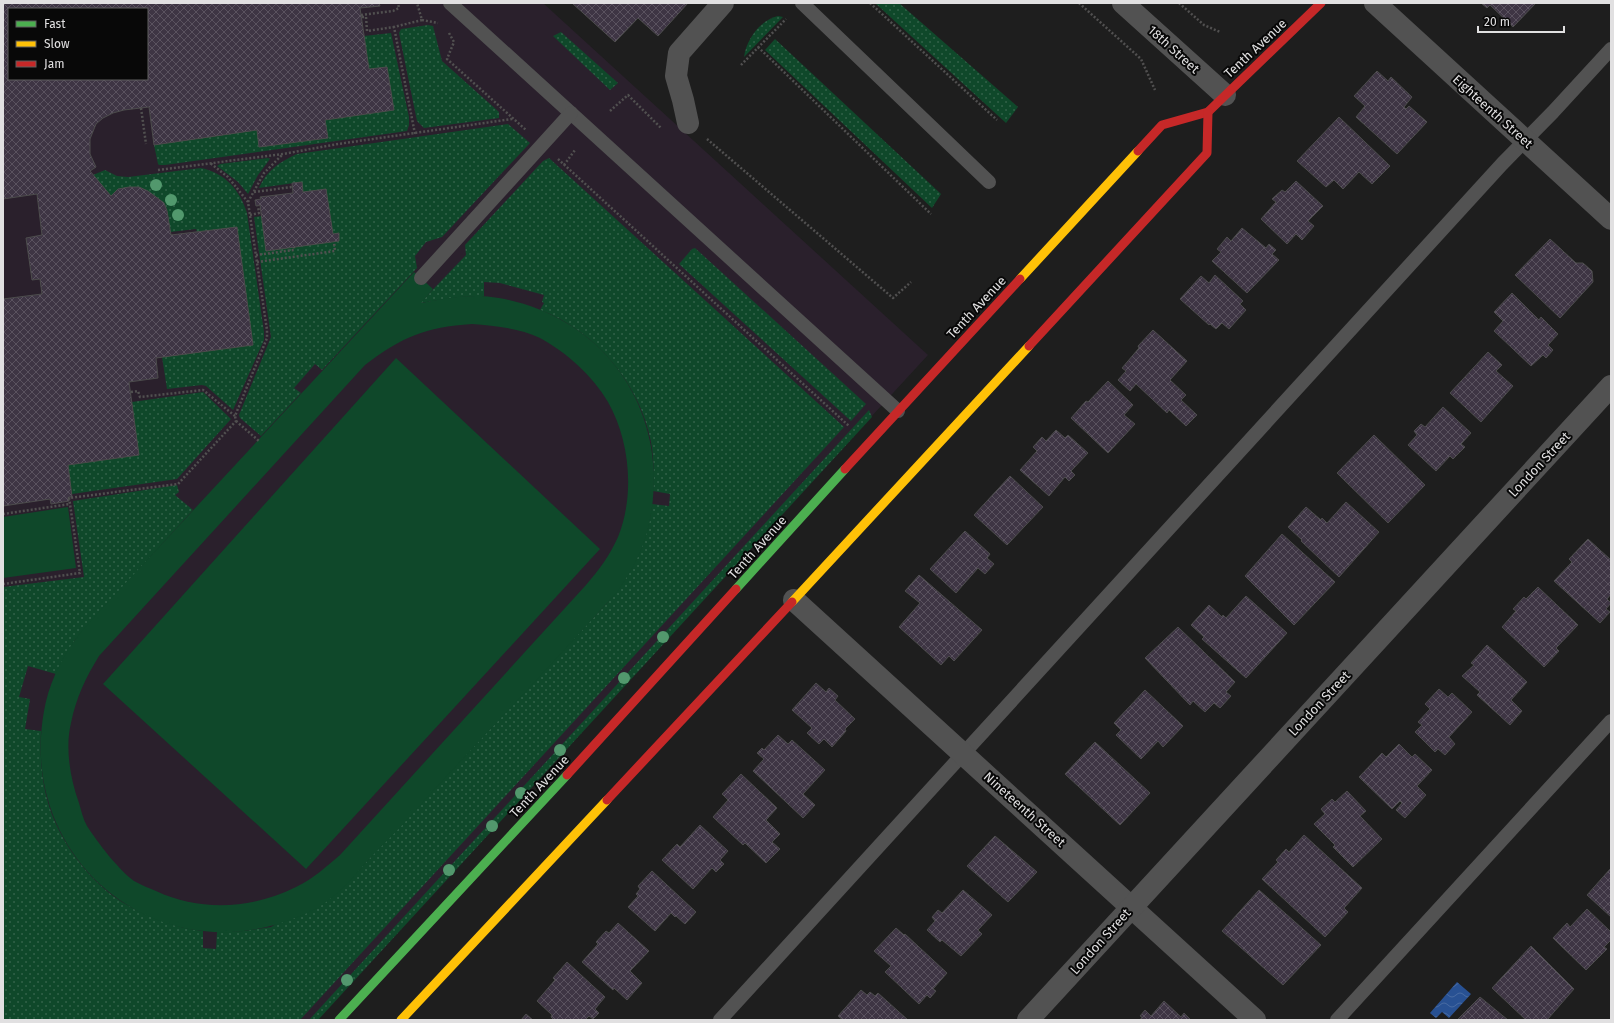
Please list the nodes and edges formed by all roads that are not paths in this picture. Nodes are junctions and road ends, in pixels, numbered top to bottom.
1 (450, 3) edge
2 (723, 3) edge
3 (802, 3) edge
4 (1123, 3) edge
5 (1321, 3) edge
6 (1375, 3) edge
7 (1611, 49) edge
8 (1225, 95) junction
9 (1208, 112) junction
10 (571, 113) junction
11 (688, 123) road end
12 (1525, 141) junction
13 (988, 182) dead end
14 (1611, 219) edge
15 (421, 278) dead end
16 (1611, 386) edge
17 (898, 411) junction
18 (794, 600) junction
19 (1611, 721) edge
20 (964, 754) junction
21 (1132, 907) junction
22 (339, 1020) edge
23 (401, 1020) edge
24 (720, 1020) edge
25 (1028, 1020) edge
26 (1256, 1020) edge
27 (1337, 1020) edge

1 - 10 lane
2 - 11 street
3 - 13 lane
4 - 8 street, 18th Street
5 - 8 main road, Tenth Avenue
6 - 12 street, Eighteenth Street
7 - 12 lane
8 - 9 main road, Tenth Avenue
9 - 17 main road, Tenth Avenue
9 - 18 main road
10 - 15 lane
10 - 17 lane
12 - 14 street, Eighteenth Street
12 - 20 lane
16 - 21 street, London Street
17 - 22 main road, Tenth Avenue
18 - 20 street, Nineteenth Street
18 - 23 main road
19 - 27 lane
20 - 21 street, Nineteenth Street
20 - 24 lane
21 - 25 street, London Street
21 - 26 street, Nineteenth Street

